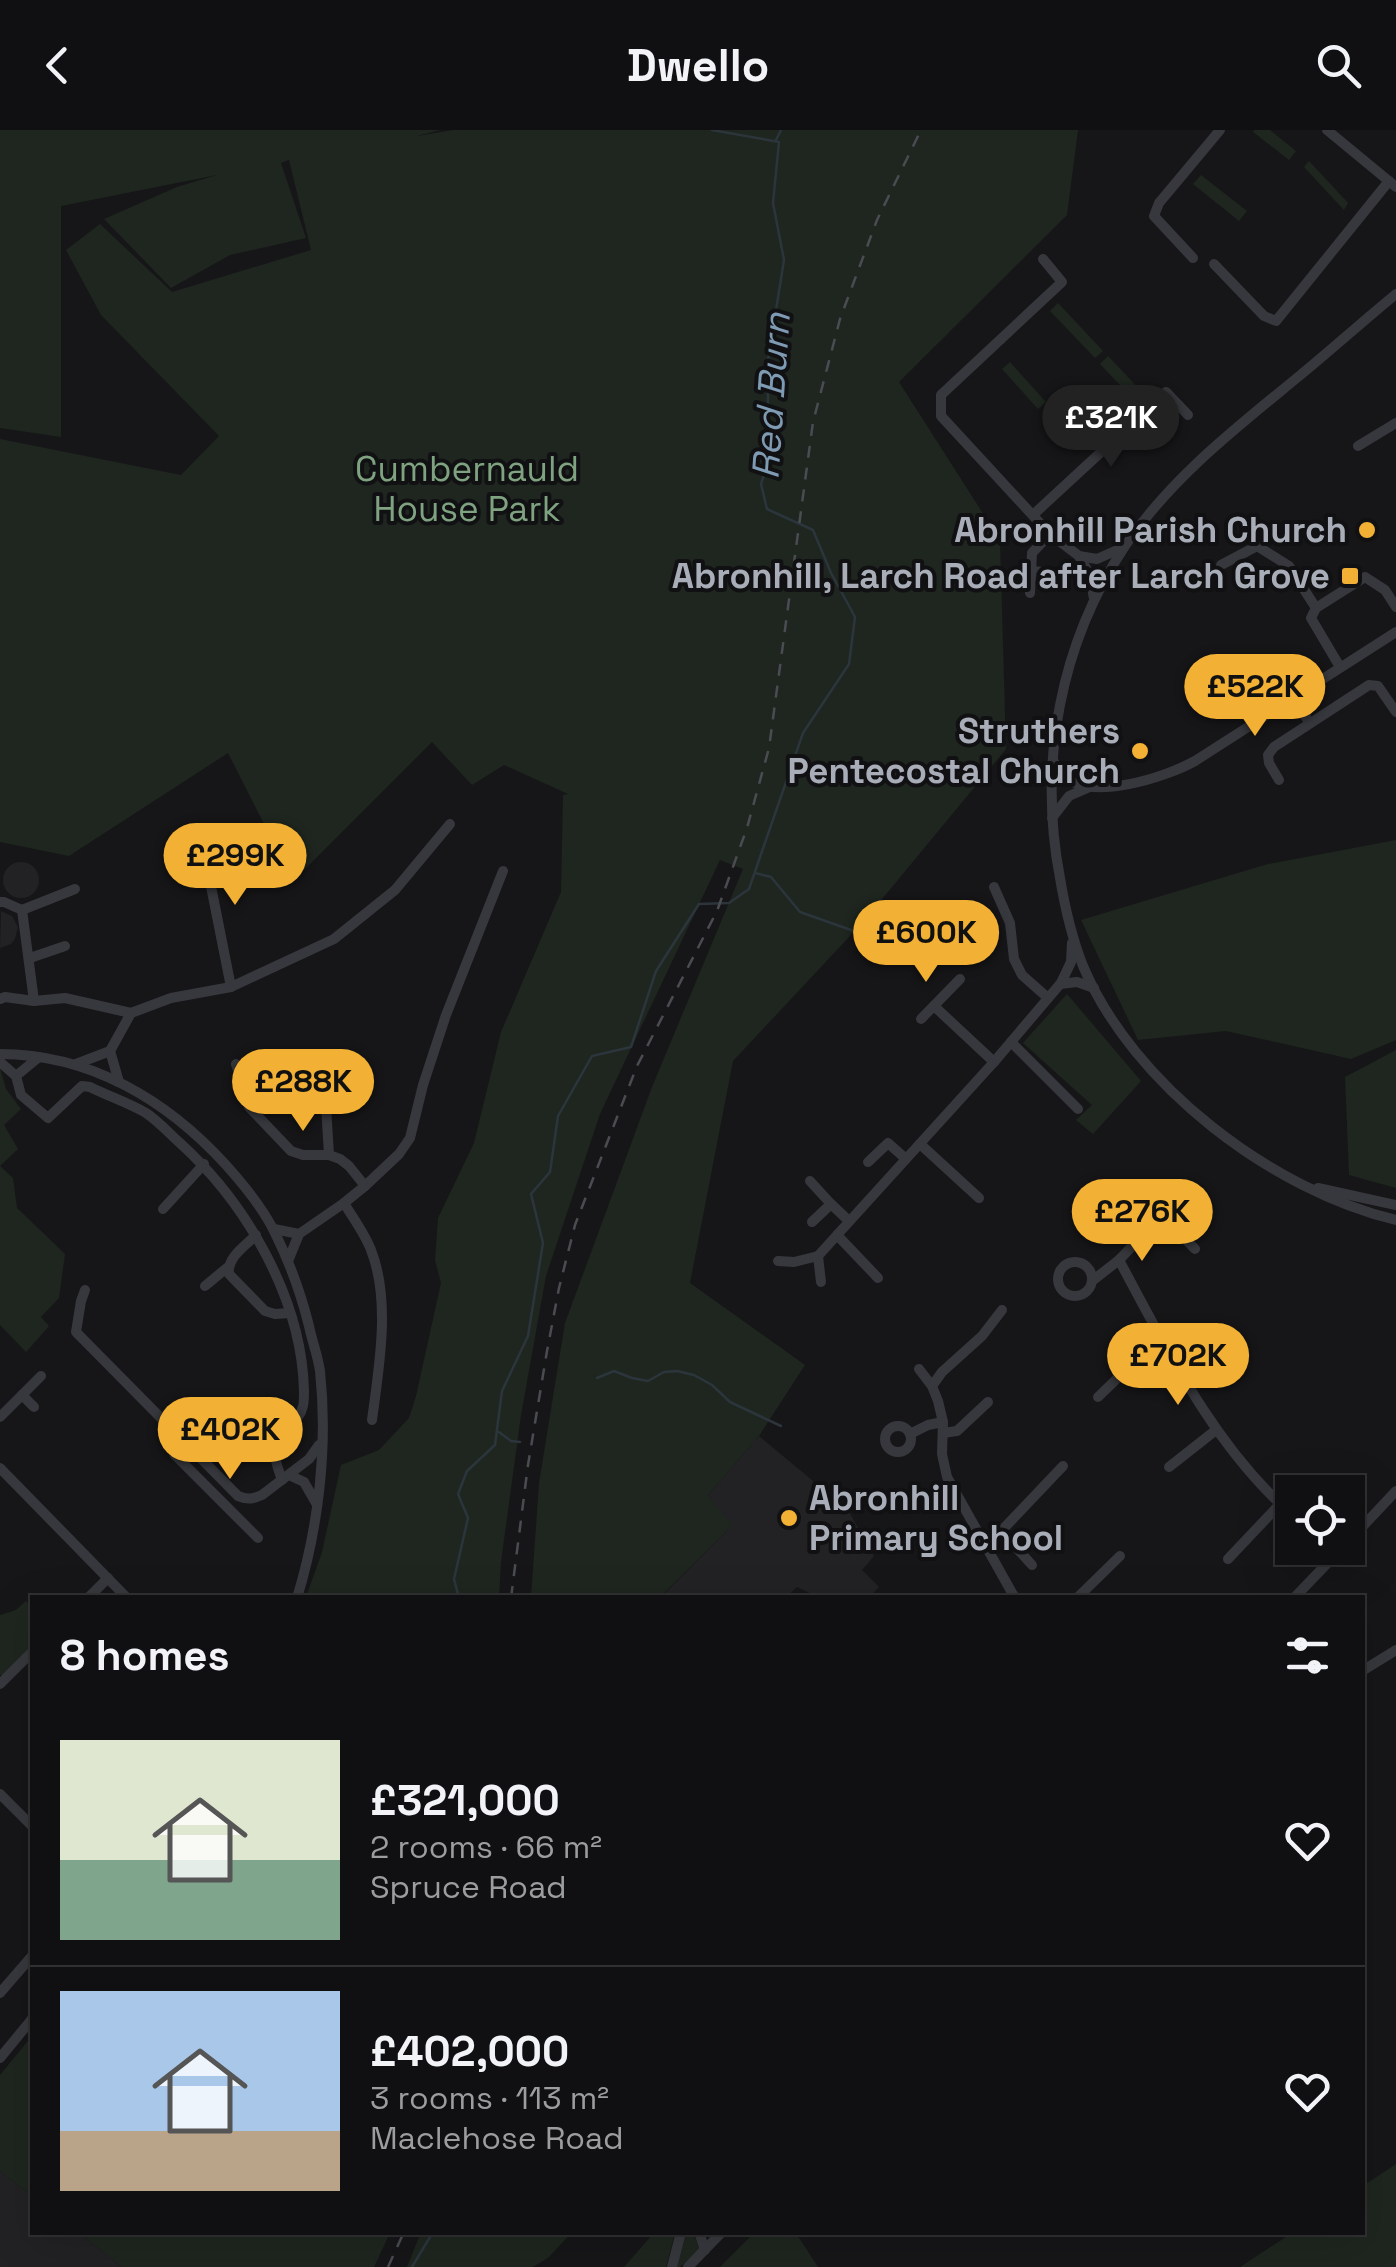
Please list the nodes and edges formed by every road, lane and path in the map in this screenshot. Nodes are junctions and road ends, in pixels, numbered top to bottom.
1 (1220, 130) edge
2 (1327, 130) edge
3 (1392, 184) edge
4 (1193, 258) dead end
5 (1043, 259) dead end
6 (1214, 264) dead end
7 (1396, 294) edge
8 (1188, 414) dead end
9 (1396, 422) edge
10 (1358, 446) dead end
11 (1034, 514) junction
12 (1249, 533) dead end
13 (1050, 534) junction
14 (1257, 546) junction
15 (1124, 548) junction
16 (1079, 556) junction
17 (1221, 565) dead end
18 (1030, 571) junction
19 (1056, 573) dead end
20 (1030, 592) dead end
21 (1095, 601) junction
22 (1396, 607) edge
23 (1316, 608) junction
24 (1396, 632) edge
25 (1269, 666) dead end
26 (1340, 668) junction
27 (1292, 698) junction
28 (1396, 712) edge
29 (1310, 723) junction
30 (1052, 759) junction
31 (1279, 780) dead end
32 (1092, 786) junction
33 (1052, 818) junction
34 (450, 824) dead end
35 (201, 836) dead end
36 (503, 870) dead end
37 (994, 888) dead end
38 (75, 889) dead end
39 (1, 899) edge
40 (22, 910) junction
41 (1072, 931) junction
42 (65, 946) dead end
43 (30, 958) junction
44 (960, 979) dead end
45 (1060, 984) junction
46 (231, 988) junction
47 (1095, 988) junction
48 (1048, 998) junction
49 (0, 999) edge
50 (34, 1001) junction
51 (934, 1006) junction
52 (131, 1014) junction
53 (921, 1019) dead end
54 (1011, 1042) junction
55 (110, 1051) junction
56 (0, 1054) edge
57 (323, 1056) dead end
58 (39, 1057) junction
59 (0, 1062) edge
60 (994, 1062) junction
61 (75, 1064) junction
62 (236, 1064) dead end
63 (16, 1076) junction
64 (120, 1082) junction
65 (1078, 1109) dead end
66 (920, 1144) junction
67 (329, 1155) junction
68 (906, 1160) junction
69 (868, 1162) dead end
70 (204, 1164) junction
71 (810, 1181) dead end
72 (365, 1186) junction
73 (1308, 1186) junction
74 (979, 1198) dead end
75 (344, 1203) junction
76 (831, 1204) junction
77 (1104, 1204) dead end
78 (1396, 1206) edge
79 (164, 1209) dead end
80 (1396, 1220) edge
81 (849, 1221) junction
82 (812, 1222) dead end
83 (274, 1229) junction
84 (299, 1234) junction
85 (256, 1235) junction
86 (837, 1235) junction
87 (1140, 1238) junction
88 (1195, 1248) dead end
89 (818, 1256) junction
90 (1118, 1260) junction
91 (288, 1261) junction
92 (778, 1261) dead end
93 (228, 1268) junction
94 (878, 1278) dead end
95 (1092, 1281) dead end
96 (821, 1282) dead end
97 (205, 1286) dead end
98 (85, 1290) dead end
99 (1002, 1310) dead end
100 (290, 1313) junction
101 (1160, 1337) junction
102 (919, 1369) dead end
103 (41, 1376) dead end
104 (932, 1386) junction
105 (22, 1396) junction
106 (1098, 1397) dead end
107 (988, 1402) dead end
108 (34, 1407) dead end
109 (0, 1417) edge
110 (372, 1420) dead end
111 (943, 1428) junction
112 (1216, 1430) junction
113 (910, 1434) dead end
114 (322, 1440) junction
115 (174, 1454) dead end
116 (1063, 1466) dead end
117 (1169, 1468) dead end
118 (2, 1475) edge
119 (218, 1475) junction
120 (285, 1478) junction
121 (207, 1487) junction
122 (1396, 1492) edge
123 (1275, 1499) edge
124 (317, 1504) junction
125 (1275, 1509) edge
126 (1365, 1522) edge
127 (1001, 1531) junction
128 (258, 1538) dead end
129 (986, 1546) junction
130 (1120, 1556) dead end
131 (1228, 1559) dead end
132 (1324, 1565) edge
133 (1032, 1566) dead end
134 (108, 1578) junction
135 (91, 1595) edge
136 (124, 1595) edge
137 (298, 1595) edge
138 (1012, 1595) edge
139 (1080, 1595) edge
140 (1297, 1595) edge
141 (1396, 1650) edge
142 (30, 1654) edge
143 (1365, 1669) edge
144 (0, 1684) edge
145 (0, 1794) edge
146 (30, 1824) edge
147 (30, 1958) edge
148 (0, 1993) edge
149 (30, 2020) edge
150 (0, 2058) edge
151 (680, 2235) edge
152 (700, 2235) edge
153 (719, 2235) edge
154 (704, 2250) junction
155 (672, 2267) edge
156 (688, 2267) edge

1 - 4 street
2 - 3 street
3 - 6 street
5 - 11 street
7 - 15 street
8 - 11 street
9 - 10 street
11 - 13 street
12 - 14 street
13 - 16 street
13 - 18 street
14 - 17 street
14 - 23 street
15 - 16 street
15 - 21 street
16 - 21 street
18 - 19 street
18 - 20 street
21 - 30 street
22 - 23 street
23 - 26 street
24 - 26 street
25 - 27 street
26 - 27 street
27 - 29 street
27 - 32 street
28 - 29 street
29 - 31 street
30 - 32 street
30 - 33 street
32 - 33 street
33 - 41 street
34 - 46 street
35 - 46 street
36 - 72 street
37 - 48 street
38 - 40 street
39 - 40 street
40 - 43 street
41 - 45 street
41 - 47 street
42 - 43 street
43 - 50 street
44 - 51 street
45 - 47 street
45 - 48 street
46 - 52 street
47 - 73 street
48 - 54 street
49 - 50 street
50 - 52 street
51 - 53 street
51 - 60 street
52 - 55 street
54 - 60 street
54 - 65 street
55 - 61 street
55 - 64 street
56 - 58 street
57 - 67 street
58 - 61 street
58 - 63 street
59 - 63 street
60 - 66 street
61 - 64 street
62 - 67 street
63 - 70 street
64 - 83 street
66 - 68 street
66 - 74 street
67 - 72 street
68 - 69 street
68 - 81 street
70 - 79 street
70 - 85 street
71 - 76 street
72 - 75 street
73 - 78 street
73 - 80 street
75 - 84 street
75 - 110 street
76 - 81 street
76 - 82 street
77 - 87 street
81 - 86 street
83 - 84 street
83 - 91 street
84 - 91 street
85 - 93 street
85 - 100 street
86 - 89 street
86 - 94 street
87 - 88 street
87 - 90 street
89 - 92 street
89 - 96 street
90 - 95 street
90 - 101 street
91 - 114 street
93 - 97 street
93 - 100 street
98 - 119 street
99 - 104 street
100 - 120 street
101 - 106 street
101 - 112 street
102 - 104 street
103 - 105 street
104 - 111 street
105 - 108 street
105 - 109 street
107 - 111 street
111 - 113 street
111 - 129 street
112 - 117 street
112 - 123 street
114 - 120 street
114 - 124 street
115 - 121 street
116 - 127 street
118 - 134 street
119 - 120 street
119 - 121 street
120 - 124 street
121 - 128 street
122 - 126 street
124 - 137 street
125 - 131 street
127 - 129 street
127 - 133 street
129 - 138 street
130 - 139 street
132 - 140 street
134 - 135 street
134 - 136 street
141 - 143 street
142 - 144 street
145 - 146 street
147 - 148 street
149 - 150 street
151 - 155 street
152 - 154 street
153 - 154 street
154 - 156 street

